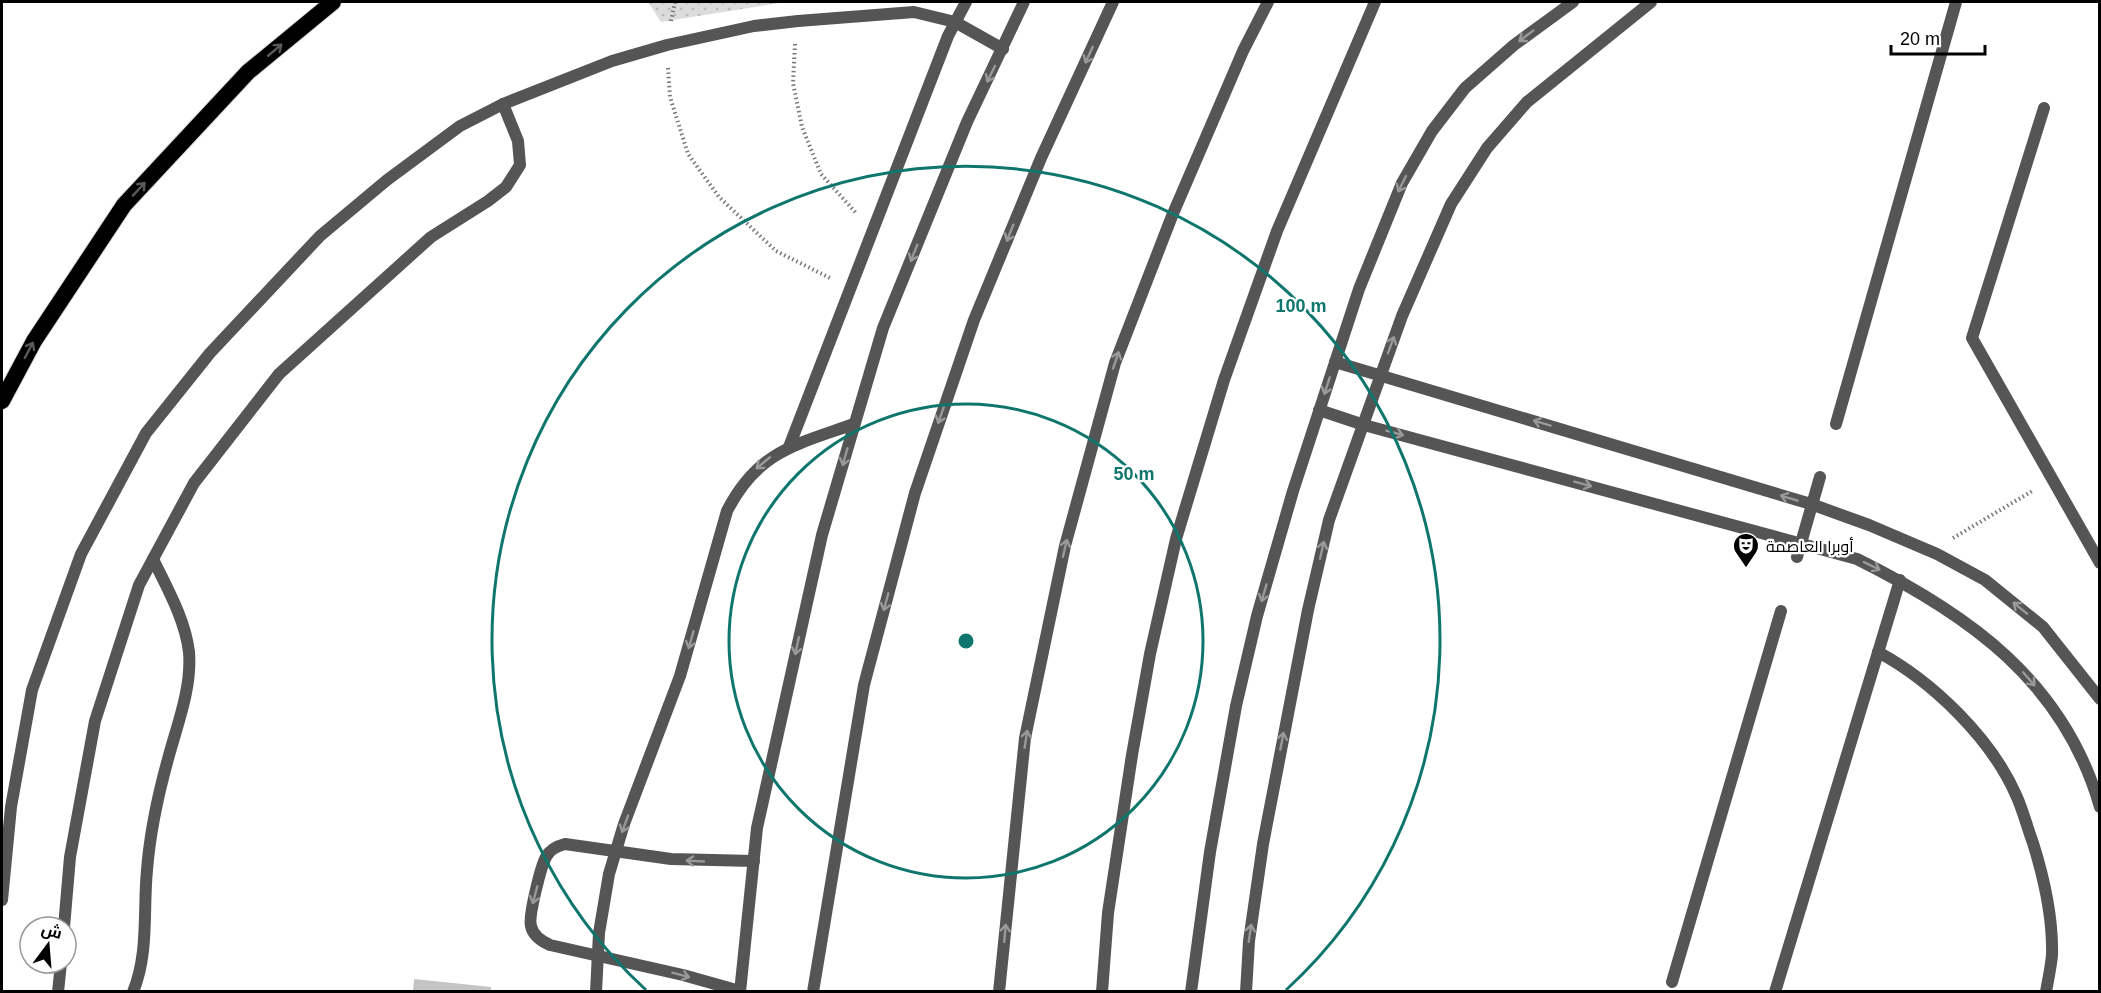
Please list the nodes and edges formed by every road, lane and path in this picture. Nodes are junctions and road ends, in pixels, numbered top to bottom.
1 (333, 2) edge
2 (675, 2) edge
3 (966, 2) edge
4 (1024, 2) edge
5 (1113, 2) edge
6 (1268, 2) edge
7 (1375, 2) edge
8 (1573, 2) edge
9 (1651, 2) edge
10 (1956, 2) edge
11 (798, 21) junction
12 (955, 21) junction
13 (668, 45) junction
14 (1003, 49) junction
15 (503, 104) junction
16 (2044, 108) dead end
17 (873, 232) junction
18 (851, 288) junction
19 (1335, 362) junction
20 (1380, 374) junction
21 (2, 401) edge
22 (1319, 410) junction
23 (854, 424) junction
24 (1836, 424) dead end
25 (1364, 425) junction
26 (789, 447) junction
27 (1820, 477) dead end
28 (2053, 479) junction
29 (1811, 504) junction
30 (1947, 542) dead end
31 (1801, 543) junction
32 (1797, 557) dead end
33 (153, 559) junction
34 (2100, 563) edge
35 (1900, 580) junction
36 (1781, 610) dead end
37 (1878, 652) junction
38 (2100, 699) edge
39 (2100, 807) edge
40 (616, 851) junction
41 (754, 861) junction
42 (2, 900) edge
43 (65, 915) edge
44 (597, 956) junction
45 (60, 975) edge
46 (1672, 982) dead end
47 (740, 991) edge
48 (58, 992) edge
49 (133, 992) edge
50 (596, 992) edge
51 (813, 992) edge
52 (999, 992) edge
53 (1102, 992) edge
54 (1191, 992) edge
55 (1246, 992) edge
56 (1775, 992) edge
57 (2046, 992) edge

21 -> 1 highway
2 - 13 path
3 - 12 street
4 - 14 street
5 -> 51 street
52 -> 6 street
7 - 53 street
8 -> 19 street
20 -> 9 street
10 - 24 street
11 - 12 street
11 - 13 street
11 - 17 path
12 - 14 street
12 - 17 street
13 - 15 street
13 - 18 path
14 -> 23 street
15 - 33 street
15 - 42 street
16 - 28 street
17 - 18 street
18 - 26 street
19 - 20 street
19 -> 22 street
20 - 25 street
29 -> 20 street
22 - 25 street
22 -> 54 street
23 - 26 street
23 -> 41 street
25 -> 31 street
55 -> 25 street
26 -> 40 street
27 - 29 street
28 - 30 path
28 - 34 street
29 - 31 street
38 -> 29 street
31 - 32 street
31 -> 35 street
33 - 43 street
33 - 49 street
35 - 37 street
35 -> 39 street
36 - 46 street
37 - 56 street
37 - 57 street
41 -> 40 street
40 - 44 street
40 -> 44 street
41 - 47 street
44 -> 47 street
44 - 50 street
45 - 48 street

